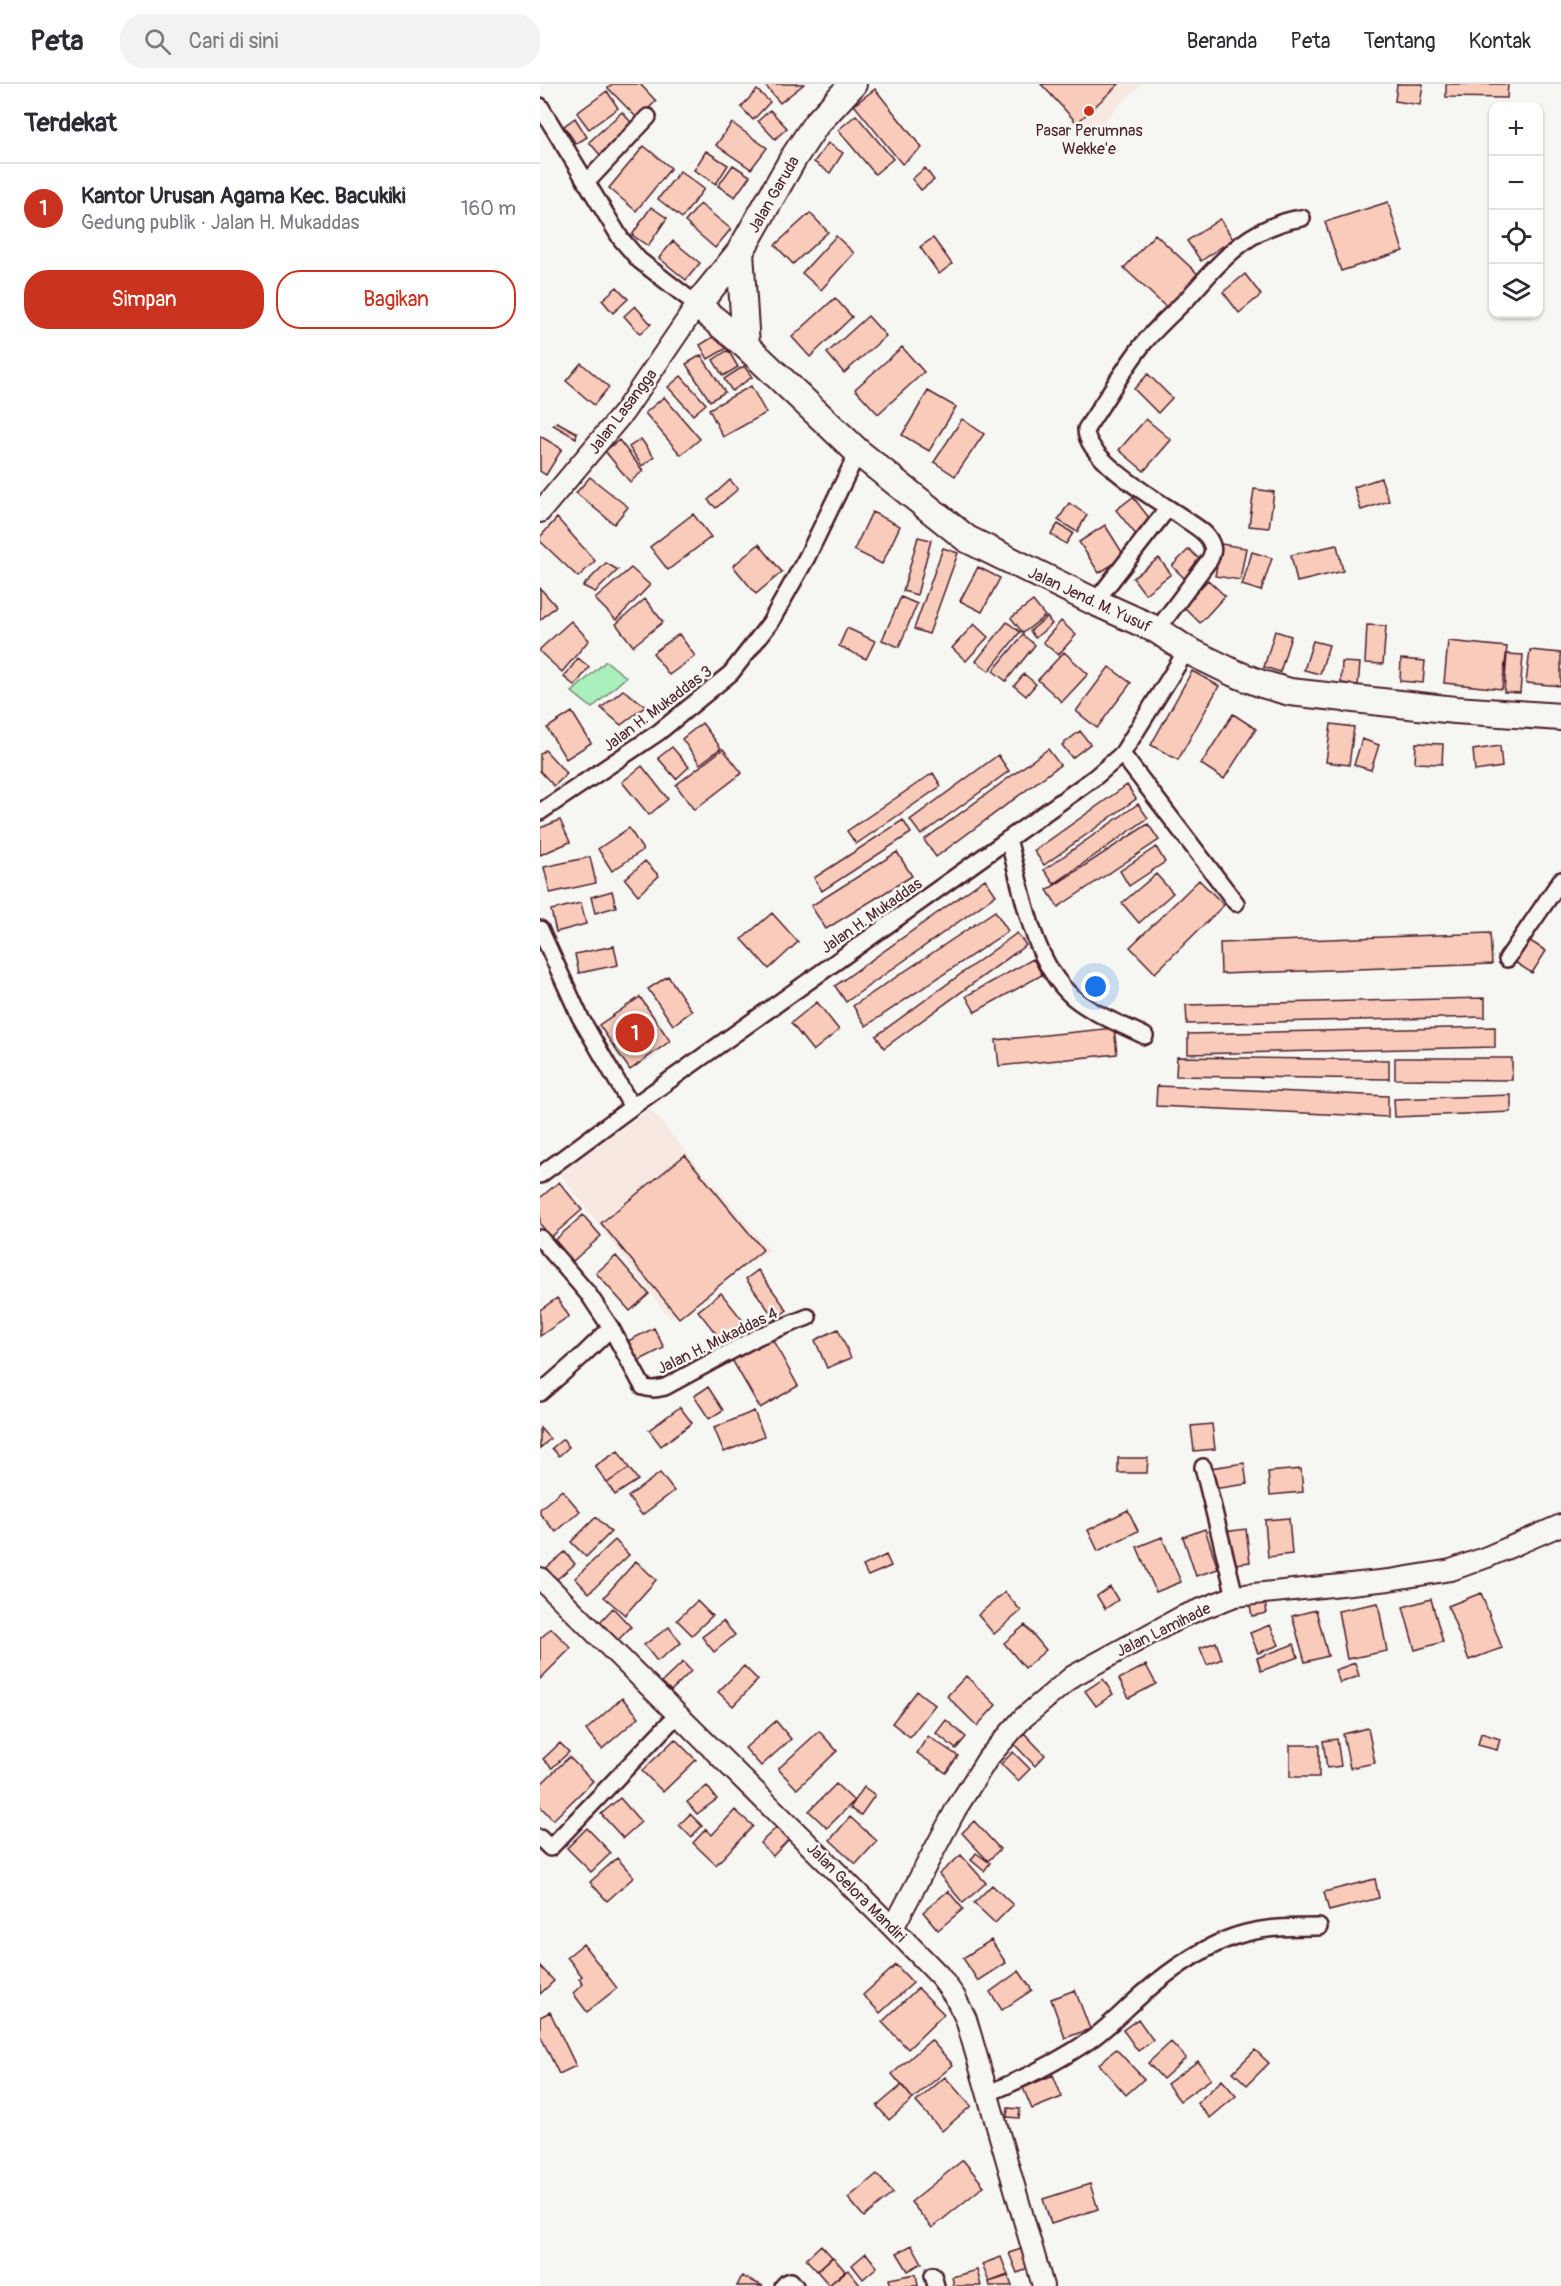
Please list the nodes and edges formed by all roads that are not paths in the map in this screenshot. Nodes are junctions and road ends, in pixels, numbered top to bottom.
1 (853, 84) edge
2 (540, 106) edge
3 (648, 117) dead end
4 (586, 183) junction
5 (1302, 218) dead end
6 (740, 252) junction
7 (697, 305) junction
8 (746, 346) junction
9 (858, 452) junction
10 (1168, 508) junction
11 (540, 512) edge
12 (1095, 602) junction
13 (1157, 630) junction
14 (1187, 650) junction
15 (1561, 717) edge
16 (1122, 754) junction
17 (540, 812) edge
18 (1008, 839) junction
19 (1561, 880) edge
20 (1236, 903) dead end
21 (540, 929) edge
22 (1507, 959) dead end
23 (1145, 1036) dead end
24 (632, 1107) junction
25 (540, 1175) edge
26 (540, 1238) edge
27 (808, 1317) dead end
28 (611, 1328) junction
29 (540, 1393) edge
30 (1203, 1467) dead end
31 (1561, 1525) edge
32 (540, 1578) edge
33 (1235, 1596) junction
34 (677, 1715) junction
35 (543, 1848) edge
36 (1319, 1927) dead end
37 (893, 1928) junction
38 (989, 2093) junction
39 (783, 2286) edge
40 (795, 2286) edge
41 (1043, 2286) edge

1 - 6 highway, Jalan Garuda
2 - 4 street
3 - 4 street
4 - 7 street
5 - 10 street
6 - 7 highway, Jalan Garuda
6 - 8 highway
7 - 8 highway, Jalan Jend. M. Yusuf
7 - 11 street, Jalan Lasangga
8 - 9 highway, Jalan Jend. M. Yusuf
9 - 12 highway, Jalan Jend. M. Yusuf
9 - 17 street, Jalan H. Mukaddas 3
10 - 12 street
10 - 13 street
12 - 13 highway, Jalan Jend. M. Yusuf
13 - 14 highway, Jalan Jend. M. Yusuf
14 - 15 highway, Jalan Jend. M. Yusuf
14 - 16 street, Jalan H. Mukaddas
16 - 18 street, Jalan H. Mukaddas
16 - 20 street
18 - 23 street
18 - 24 street, Jalan H. Mukaddas
19 - 22 street
21 - 24 street
24 - 25 street, Jalan H. Mukaddas
26 - 28 street, Jalan H. Mukaddas 4
27 - 28 street, Jalan H. Mukaddas 4
28 - 29 street
30 - 33 street
31 - 33 street, Jalan Lamihade
32 - 34 street, Jalan Gelora Mandiri
33 - 37 street, Jalan Lamihade
34 - 35 street
34 - 37 street, Jalan Gelora Mandiri
36 - 38 street
37 - 38 street, Jalan Gelora Mandiri
38 - 41 street, Jalan Gelora Mandiri
39 - 40 street

